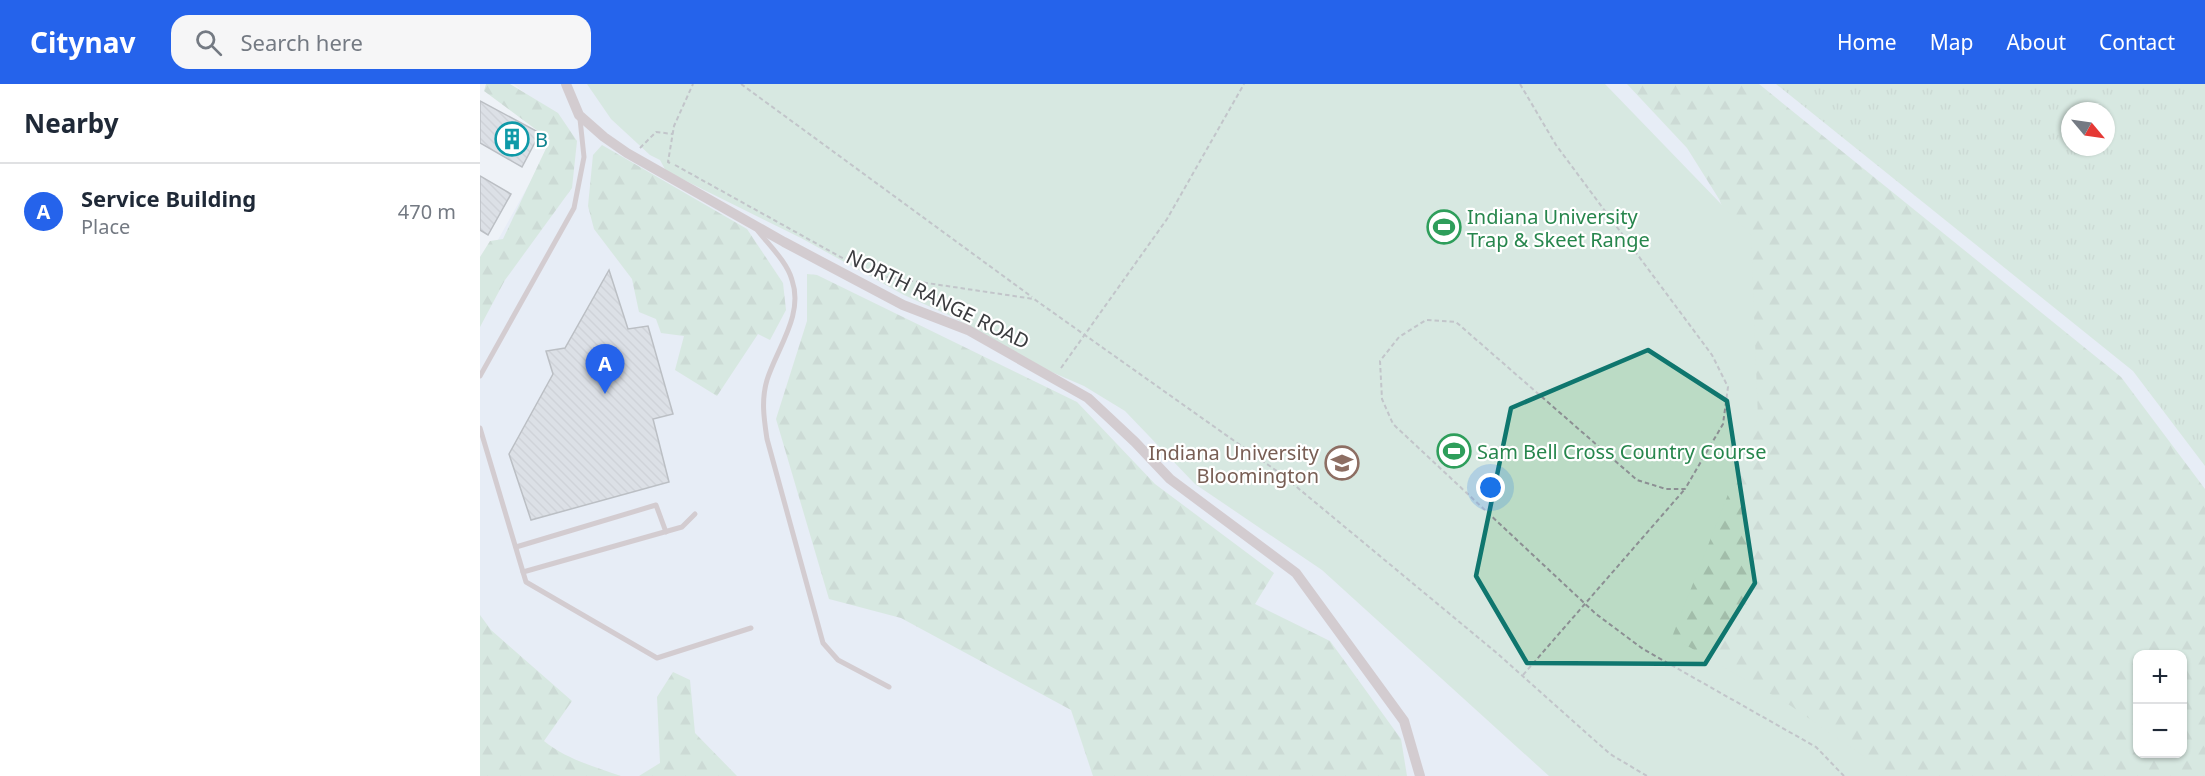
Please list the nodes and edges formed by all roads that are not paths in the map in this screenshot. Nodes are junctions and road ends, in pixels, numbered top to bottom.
1 (566, 84) edge
2 (579, 114) junction
3 (753, 225) junction
4 (480, 376) edge
5 (480, 428) edge
6 (695, 514) dead end
7 (666, 532) junction
8 (516, 547) junction
9 (523, 572) junction
10 (751, 628) dead end
11 (889, 687) dead end
12 (1420, 776) edge

1 - 2 street, NORTH RANGE ROAD
2 - 3 street, NORTH RANGE ROAD
2 - 4 lane
3 - 11 lane
3 - 12 street, NORTH RANGE ROAD
5 - 8 lane
6 - 7 lane
7 - 8 lane
7 - 9 lane
8 - 9 lane
9 - 10 lane

